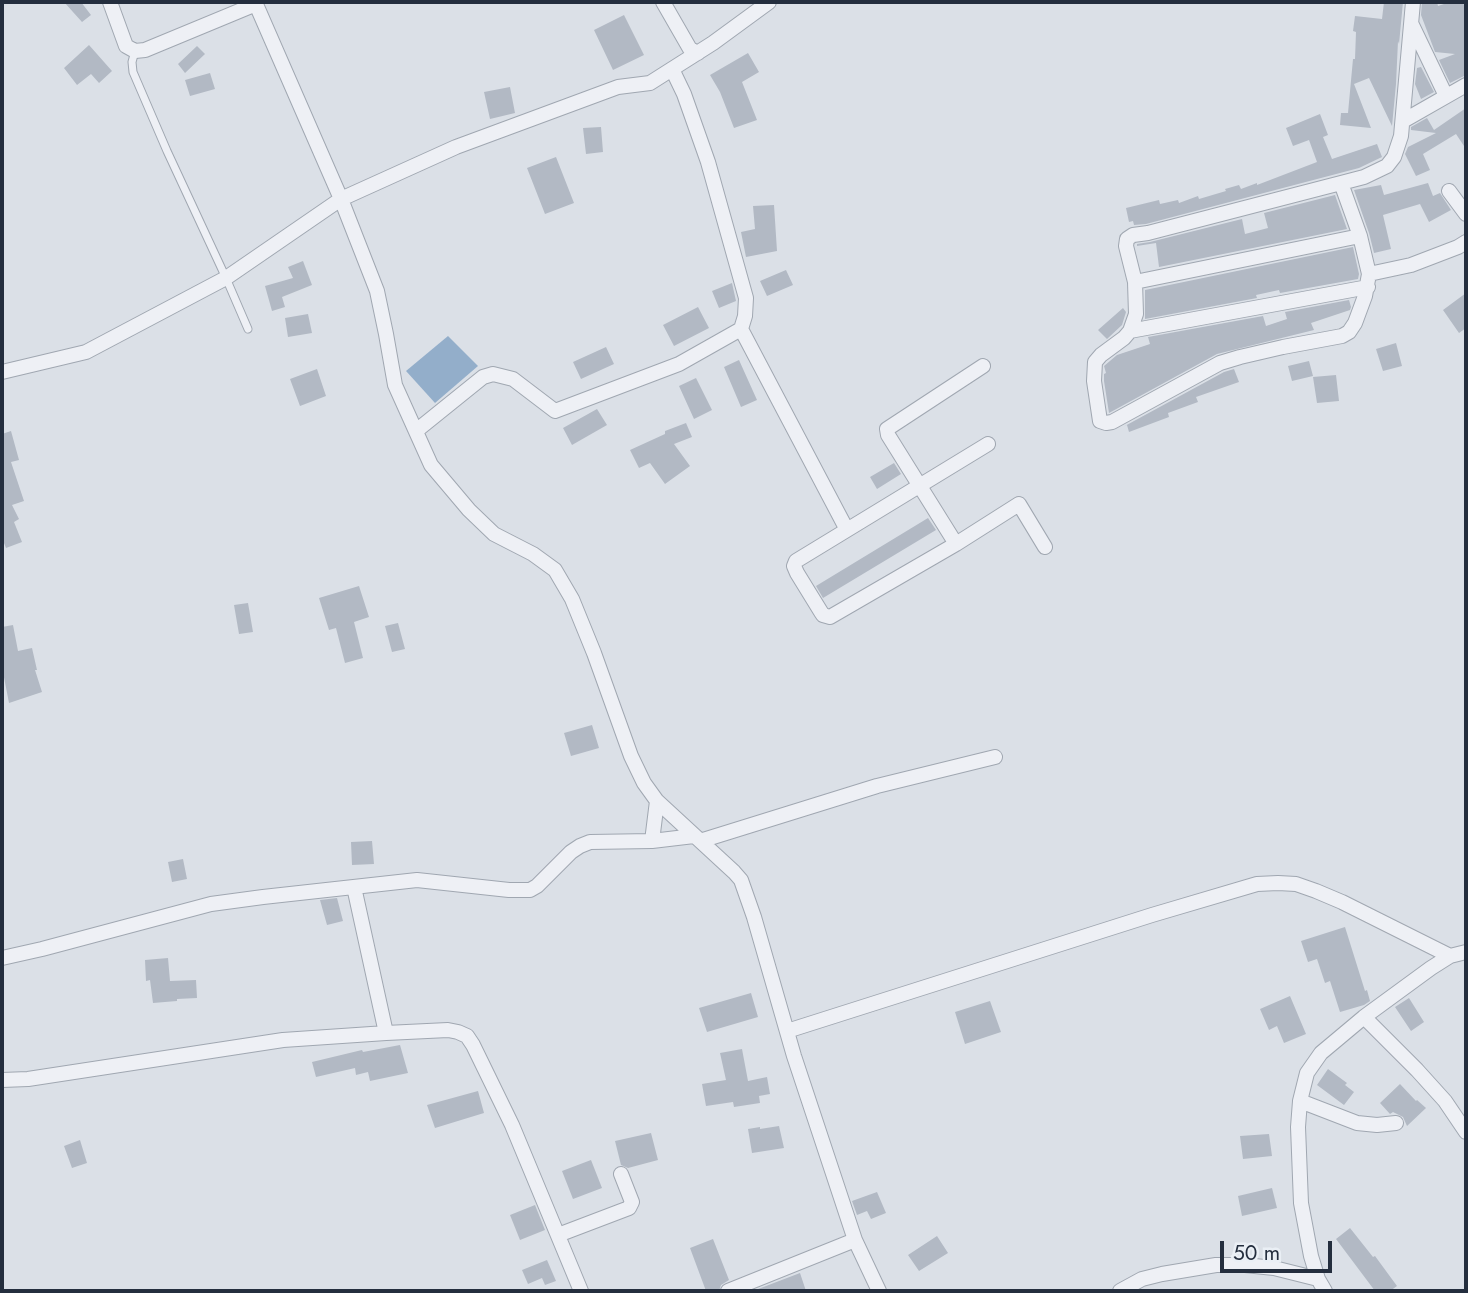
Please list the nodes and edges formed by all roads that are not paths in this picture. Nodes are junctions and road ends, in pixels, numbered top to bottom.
1 (110, 2) edge
2 (663, 2) edge
3 (769, 2) edge
4 (1413, 2) edge
5 (255, 3) edge
6 (1411, 23) junction
7 (135, 51) junction
8 (698, 53) junction
9 (672, 69) junction
10 (1466, 85) edge
11 (1446, 96) junction
12 (1403, 121) junction
13 (1341, 183) junction
14 (1449, 191) dead end
15 (341, 199) junction
16 (1466, 214) edge
17 (1360, 236) junction
18 (1466, 242) edge
19 (226, 278) junction
20 (1369, 281) junction
21 (1135, 282) junction
22 (248, 329) dead end
23 (741, 329) junction
24 (1130, 331) junction
25 (983, 366) dead end
26 (2, 372) edge
27 (416, 431) junction
28 (988, 444) dead end
29 (920, 485) junction
30 (847, 530) junction
31 (956, 544) junction
32 (1045, 547) dead end
33 (995, 757) dead end
34 (657, 801) junction
35 (697, 839) junction
36 (652, 841) junction
37 (354, 887) junction
38 (1466, 952) edge
39 (1450, 957) junction
40 (2, 958) edge
41 (1364, 1017) junction
42 (787, 1031) junction
43 (386, 1033) junction
44 (2, 1080) edge
45 (1300, 1101) junction
46 (1396, 1123) dead end
47 (1466, 1132) edge
48 (621, 1174) dead end
49 (558, 1235) junction
50 (855, 1240) junction
51 (1322, 1285) edge
52 (581, 1291) edge
53 (728, 1291) edge
54 (879, 1291) edge
55 (1119, 1291) edge

1 - 7 street
2 - 8 street
3 - 8 street
4 - 6 street
5 - 7 street
5 - 15 street
6 - 11 street
6 - 12 street
7 - 19 lane
8 - 9 street
9 - 15 street
9 - 23 street
10 - 11 street
11 - 12 street
12 - 13 street
13 - 17 street
13 - 21 street
14 - 16 street
15 - 19 street
15 - 27 street
17 - 20 street
17 - 21 street
18 - 20 street
19 - 22 lane
19 - 26 street
20 - 24 street
20 - 24 street
21 - 24 street
23 - 27 street
23 - 30 street
25 - 29 street
27 - 34 street
28 - 29 street
29 - 30 street
29 - 31 street
30 - 31 street
31 - 32 street
33 - 35 street
34 - 35 street
34 - 36 street
35 - 36 street
35 - 42 street
36 - 37 street
37 - 40 street
37 - 43 street
38 - 39 street
39 - 41 street
39 - 42 street
41 - 45 street
41 - 47 street
42 - 50 street
43 - 44 street
43 - 49 street
45 - 46 street
45 - 51 street
48 - 49 street
49 - 52 street
50 - 53 street
50 - 54 street
51 - 55 street

